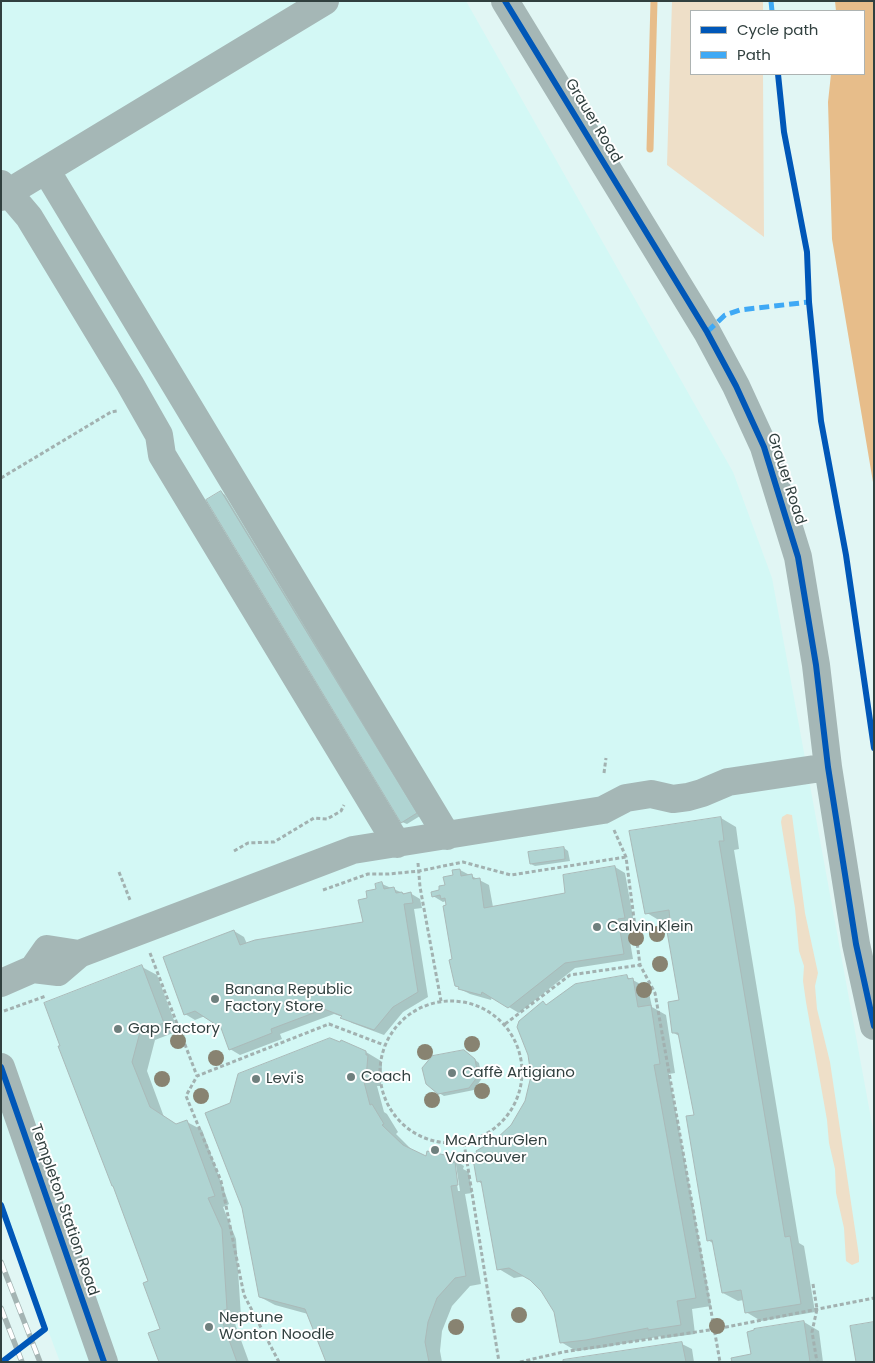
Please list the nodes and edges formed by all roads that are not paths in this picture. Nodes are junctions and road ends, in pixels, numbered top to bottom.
1 (325, 1) edge
2 (505, 1) edge
3 (46, 170) junction
4 (4, 191) edge
5 (828, 766) junction
6 (447, 836) junction
7 (407, 849) junction
8 (1, 983) edge
9 (874, 1026) edge
10 (1, 1067) edge
11 (104, 1362) edge

1 - 3 street
2 - 5 street, Grauer Road
3 - 4 street
3 - 6 street
4 - 7 street
5 - 6 street
5 - 9 street, Grauer Road
6 - 7 street
7 - 8 street
10 - 11 street, Templeton Station Road

